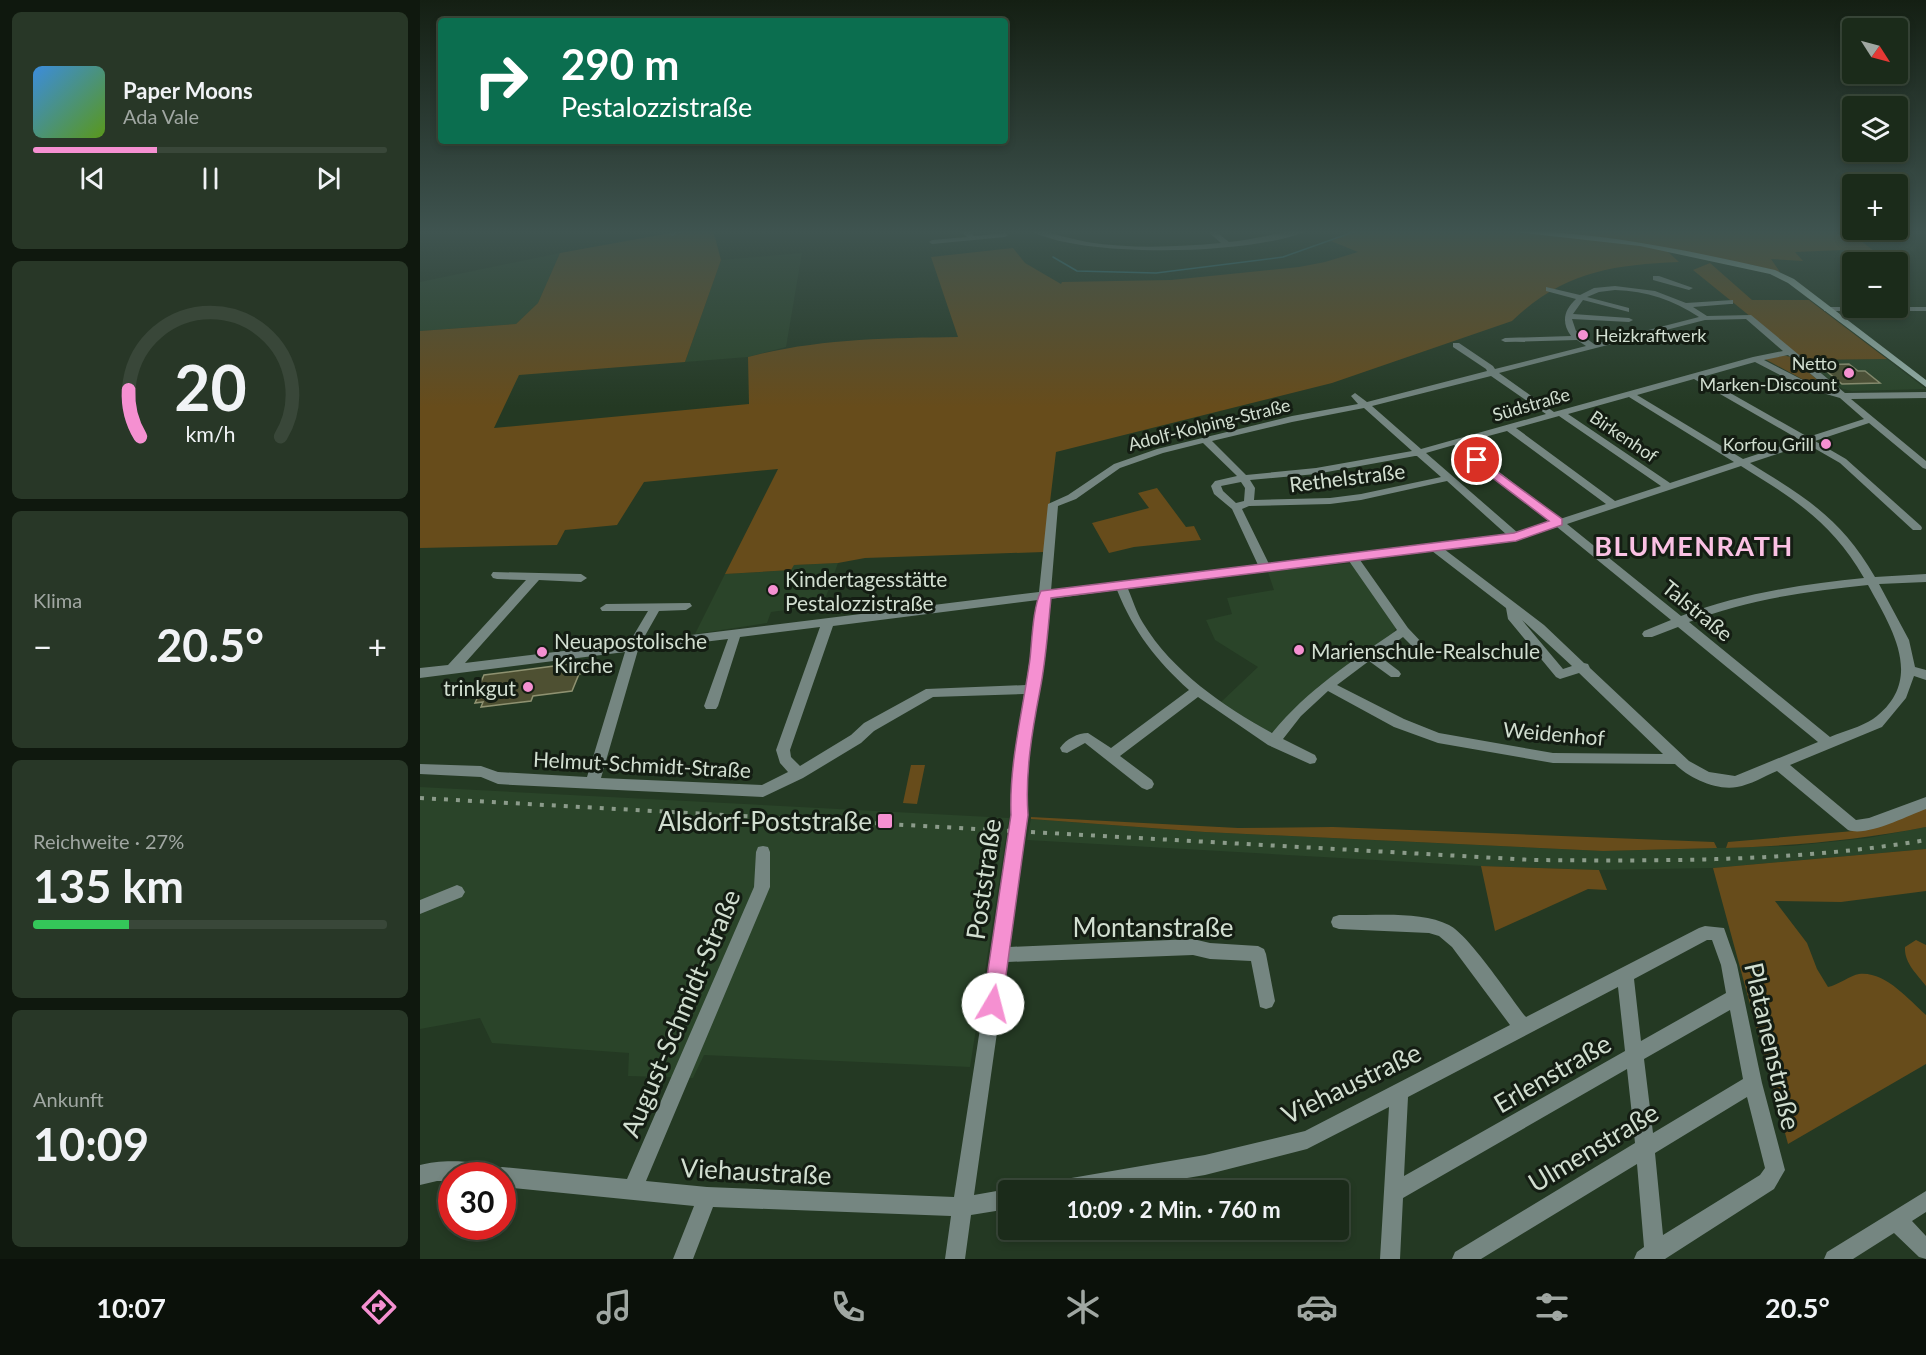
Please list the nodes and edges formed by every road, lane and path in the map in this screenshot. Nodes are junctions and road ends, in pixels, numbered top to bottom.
1 (1549, 289) dead end
2 (1612, 289) edge
3 (1627, 289) edge
4 (1799, 289) edge
5 (1598, 290) junction
6 (1647, 291) joint
7 (1674, 291) dead end
8 (1665, 295) junction
9 (1626, 297) dead end
10 (1581, 298) junction
11 (1730, 302) dead end
12 (1685, 305) junction
13 (1827, 309) junction
14 (1926, 309) edge
15 (1626, 310) dead end
16 (1568, 316) junction
17 (1705, 318) junction
18 (1629, 320) dead end
19 (1579, 339) junction
20 (1505, 340) dead end
21 (1456, 345) dead end
22 (1593, 347) junction
23 (1789, 352) junction
24 (1756, 359) junction
25 (1491, 372) junction
26 (1695, 376) junction
27 (1926, 384) edge
28 (1630, 394) junction
29 (1926, 395) edge
30 (1354, 396) dead end
31 (1842, 396) junction
32 (1366, 405) junction
33 (1557, 414) junction
34 (1870, 420) junction
35 (1510, 428) junction
36 (1808, 441) junction
37 (1206, 442) junction
38 (1455, 442) junction
39 (1420, 452) junction
40 (1741, 462) junction
41 (1926, 466) edge
42 (1244, 478) junction
43 (1449, 478) junction
44 (1668, 486) junction
45 (1249, 502) junction
46 (1053, 504) joint
47 (1612, 504) junction
48 (1236, 508) junction
49 (1558, 522) junction
50 (1917, 528) dead end
51 (1516, 537) junction
52 (1433, 546) junction
53 (1352, 557) junction
54 (1265, 568) junction
55 (497, 575) dead end
56 (536, 576) junction
57 (581, 578) dead end
58 (1926, 578) edge
59 (1870, 580) junction
60 (1120, 586) junction
61 (1045, 594) junction
62 (686, 606) dead end
63 (606, 608) dead end
64 (655, 608) junction
65 (1515, 608) junction
66 (1681, 622) junction
67 (828, 623) junction
68 (1404, 632) junction
69 (1648, 634) dead end
70 (735, 635) junction
71 (633, 647) junction
72 (1420, 647) dead end
73 (1369, 655) junction
74 (1584, 667) junction
75 (452, 669) junction
76 (1910, 670) junction
77 (420, 673) edge
78 (1395, 674) dead end
79 (1926, 675) edge
80 (1327, 685) junction
81 (1033, 689) junction
82 (1197, 691) junction
83 (711, 706) dead end
84 (1274, 741) junction
85 (1830, 744) junction
86 (1067, 748) dead end
87 (1111, 755) junction
88 (1310, 759) dead end
89 (1678, 759) junction
90 (1779, 764) junction
91 (420, 769) edge
92 (798, 774) junction
93 (592, 783) junction
94 (1147, 784) dead end
95 (1926, 803) edge
96 (763, 852) dead end
97 (457, 892) dead end
98 (420, 907) edge
99 (1340, 922) dead end
100 (1718, 933) joint
101 (1000, 955) junction
102 (1625, 976) junction
103 (1736, 998) junction
104 (1266, 1001) dead end
105 (1523, 1028) junction
106 (1634, 1055) junction
107 (1753, 1083) junction
108 (1399, 1091) junction
109 (1645, 1146) junction
110 (438, 1172) edge
111 (420, 1175) edge
112 (516, 1179) edge
113 (1118, 1180) edge
114 (632, 1191) junction
115 (1393, 1193) junction
116 (707, 1197) junction
117 (998, 1201) edge
118 (1926, 1201) edge
119 (963, 1207) junction
120 (1897, 1221) junction
121 (1926, 1250) edge
122 (1651, 1257) edge
123 (683, 1259) edge
124 (955, 1259) edge
125 (1390, 1259) edge
126 (1462, 1259) edge
127 (1834, 1259) edge

1 - 10 street
2 - 5 street
3 - 6 street
4 - 13 street
5 - 9 street
5 - 10 street
6 - 8 street
7 - 8 street
8 - 12 street
10 - 15 street
10 - 16 street
11 - 12 street
12 - 17 street
13 - 14 street
13 - 27 street
16 - 18 street
16 - 19 street
17 - 22 street, Adolf-Kolping-Straße
17 - 23 street, Adolf-Kolping-Straße
19 - 20 street
19 - 22 street
21 - 25 street
22 - 25 street, Adolf-Kolping-Straße
23 - 24 street, Südstraße
23 - 31 street
24 - 26 street, Südstraße
24 - 31 street
25 - 32 street, Adolf-Kolping-Straße
25 - 33 street
26 - 28 street, Südstraße
26 - 36 street
28 - 33 street, Südstraße
28 - 40 street
29 - 31 street
30 - 32 street
31 - 34 street
32 - 37 street, Adolf-Kolping-Straße
32 - 39 street
33 - 35 street, Südstraße
33 - 44 street, Birkenhof
34 - 36 street
34 - 41 street
35 - 38 street, Südstraße
35 - 47 street
36 - 40 street
36 - 50 street
37 - 42 street
37 - 46 street, Adolf-Kolping-Straße
38 - 39 street, Südstraße
38 - 49 street, Talstraße
39 - 42 street, Südstraße
39 - 43 street
40 - 44 street
40 - 59 street
42 - 45 street
42 - 48 street, Südstraße
43 - 45 street, Rethelstraße
43 - 51 street
44 - 47 street
45 - 48 street
46 - 61 street, Poststraße
47 - 49 street
48 - 54 street
49 - 51 street
49 - 66 street, Talstraße
51 - 52 street
52 - 53 street
52 - 65 street
53 - 54 street
53 - 68 street
54 - 60 street
55 - 56 street
56 - 57 street
56 - 75 street
58 - 59 street
59 - 66 street
59 - 76 street
60 - 61 street
60 - 82 street
61 - 67 street
61 - 81 street, Poststraße
62 - 64 street
63 - 64 street
64 - 71 street
65 - 74 street
65 - 74 street
66 - 69 street
66 - 85 street, Talstraße
67 - 70 street
67 - 92 street
68 - 72 street
68 - 73 street
70 - 71 street
70 - 83 street
71 - 75 street
71 - 93 street
73 - 78 street
73 - 80 street
74 - 89 street
75 - 77 street
76 - 79 street
76 - 85 street
80 - 84 street
80 - 89 street, Weidenhof
81 - 92 street, Helmut-Schmidt-Straße
81 - 101 street, Poststraße
82 - 84 street
82 - 87 street
84 - 88 street
85 - 90 street
86 - 87 street
87 - 94 street
89 - 90 street
90 - 95 street
91 - 93 street, Helmut-Schmidt-Straße
92 - 93 street, Helmut-Schmidt-Straße
96 - 114 street, August-Schmidt-Straße
97 - 98 street
99 - 105 street
100 - 102 street, Viehaustraße
100 - 103 street, Platanenstraße
101 - 104 street, Montanstraße
101 - 119 street, Poststraße
102 - 105 street, Viehaustraße
102 - 106 street
103 - 106 street, Erlenstraße
103 - 107 street, Platanenstraße
105 - 108 street, Viehaustraße
106 - 109 street
106 - 115 street, Erlenstraße
107 - 109 street, Ulmenstraße
107 - 122 street, Platanenstraße
108 - 113 street, Viehaustraße
108 - 115 street
109 - 122 street
109 - 126 street, Ulmenstraße
110 - 111 street
112 - 114 street, Viehaustraße
114 - 116 street, Viehaustraße
115 - 125 street
116 - 119 street, Viehaustraße
116 - 123 street
117 - 119 street, Viehaustraße
118 - 120 street
119 - 124 street, Poststraße
120 - 121 street
120 - 127 street

